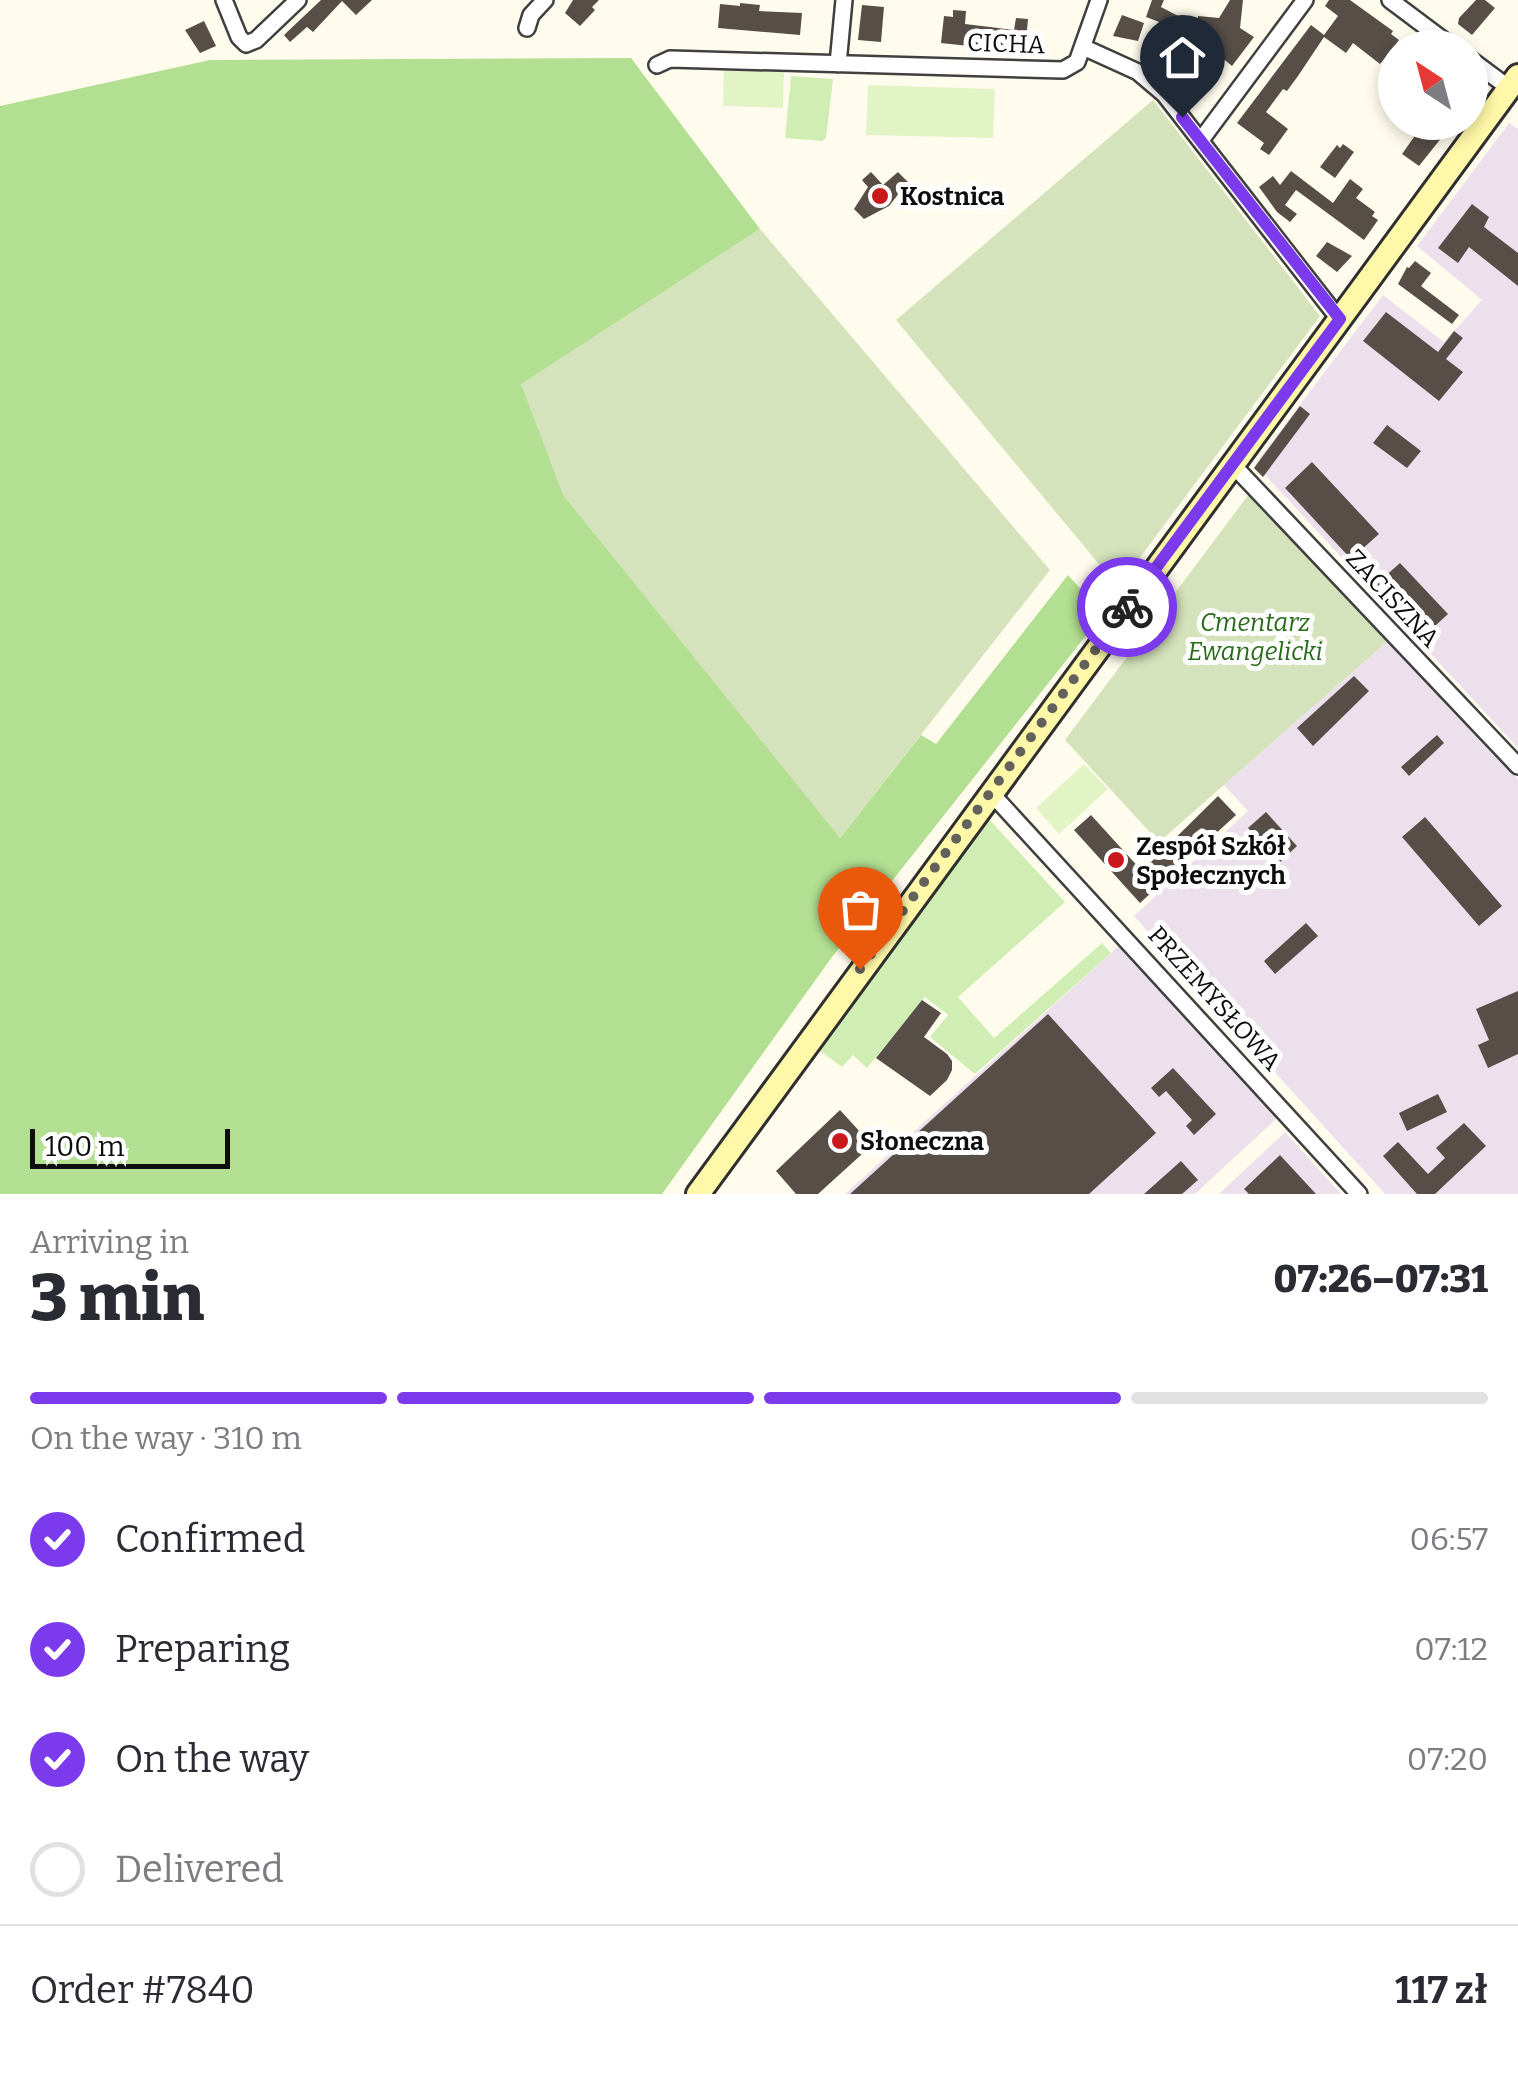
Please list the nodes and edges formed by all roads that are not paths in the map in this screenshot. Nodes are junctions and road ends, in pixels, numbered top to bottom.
1 (224, 0) edge
2 (298, 0) edge
3 (544, 0) edge
4 (844, 0) edge
5 (1099, 0) edge
6 (1305, 0) edge
7 (1390, 0) edge
8 (527, 28) dead end
9 (1430, 30) edge
10 (1083, 47) junction
11 (838, 64) junction
12 (657, 65) dead end
13 (1488, 68) edge
14 (1514, 82) edge
15 (1200, 140) junction
16 (1340, 319) junction
17 (1232, 464) junction
18 (1518, 766) edge
19 (991, 792) junction
20 (698, 1194) edge
21 (1359, 1194) edge

1 - 2 street
3 - 8 street
4 - 11 street
5 - 10 street
6 - 15 street
7 - 9 street
10 - 11 street, CICHA
10 - 15 street
11 - 12 street, CICHA
13 - 14 street
14 - 16 main road
15 - 16 street
16 - 17 main road
17 - 18 street, ZACISZNA
17 - 19 main road
19 - 20 main road
19 - 21 street, PRZEMYSŁOWA

